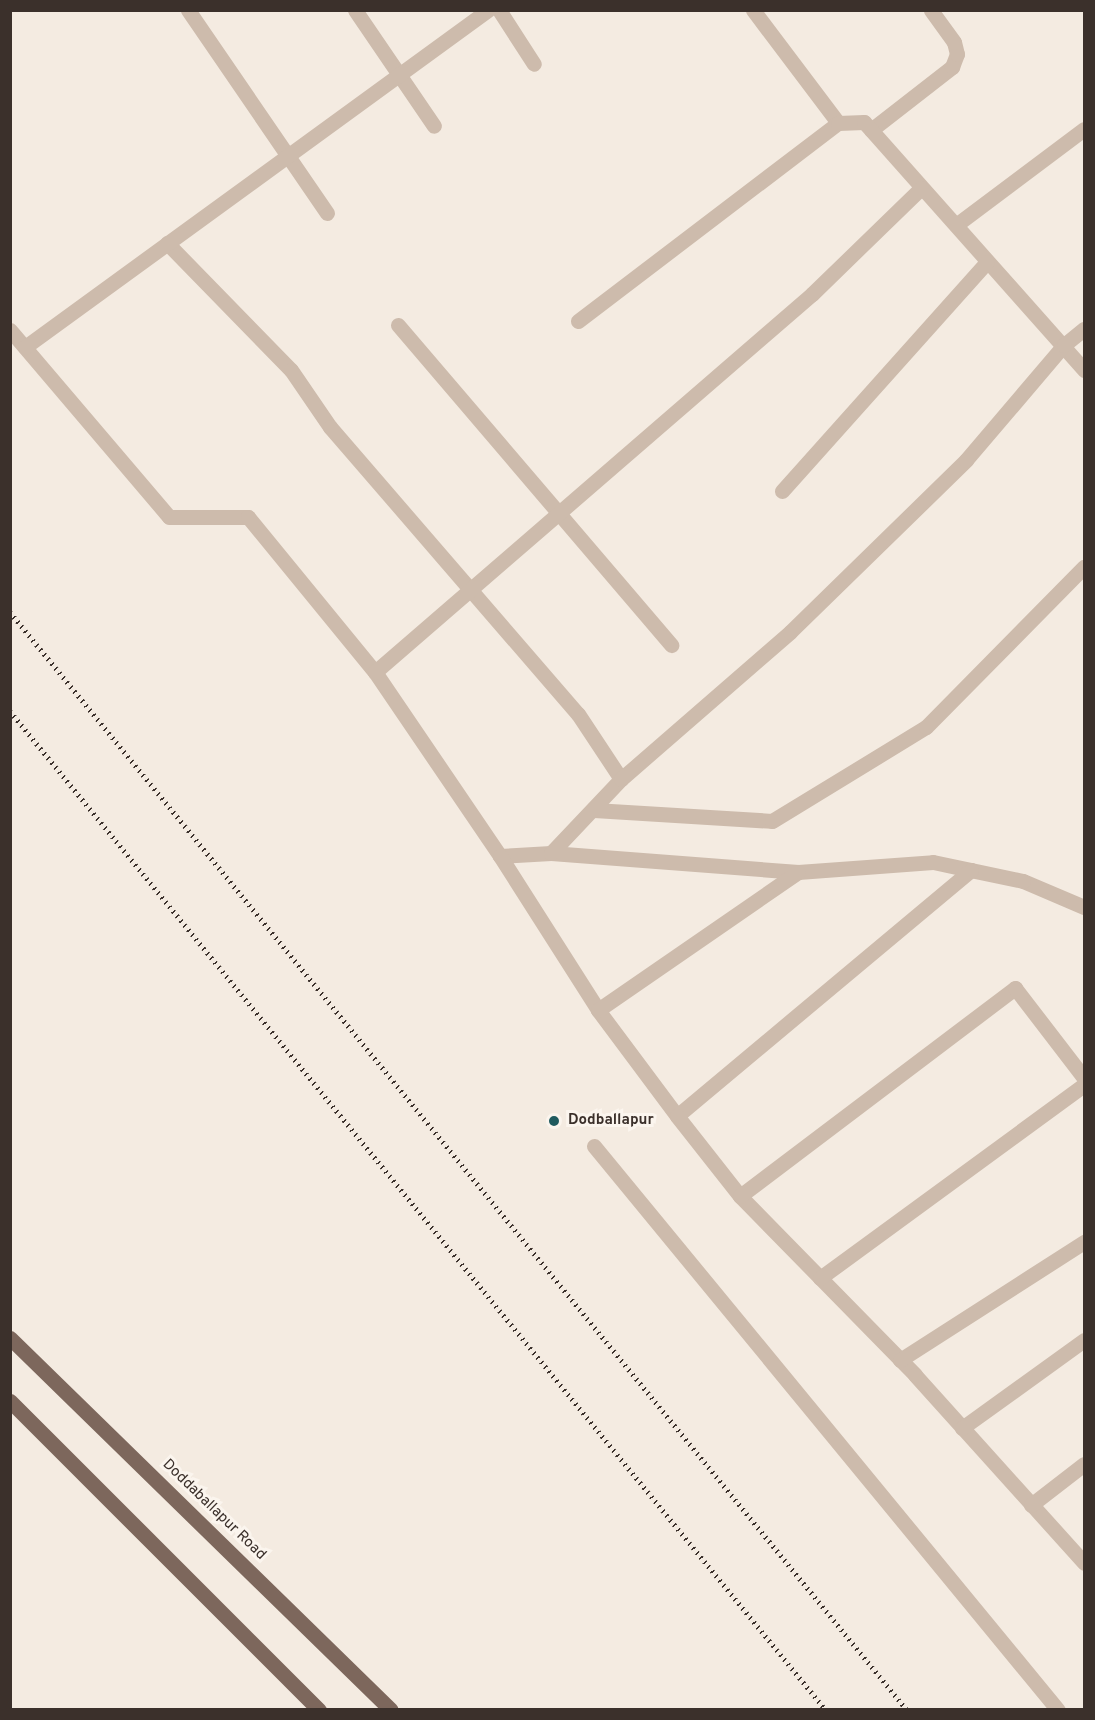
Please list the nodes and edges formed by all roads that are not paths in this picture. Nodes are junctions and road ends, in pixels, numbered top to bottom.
1 (188, 10) edge
2 (355, 10) edge
3 (488, 10) edge
4 (499, 10) edge
5 (753, 10) edge
6 (932, 10) edge
7 (534, 64) dead end
8 (399, 75) junction
9 (838, 123) junction
10 (434, 126) dead end
11 (1084, 129) edge
12 (871, 130) junction
13 (288, 156) junction
14 (921, 188) junction
15 (327, 213) dead end
16 (956, 225) junction
17 (167, 243) junction
18 (987, 262) junction
19 (578, 321) dead end
20 (398, 325) dead end
21 (1084, 328) edge
22 (10, 330) edge
23 (1064, 345) junction
24 (25, 347) junction
25 (1084, 370) edge
26 (782, 491) dead end
27 (556, 513) junction
28 (1084, 567) edge
29 (468, 588) junction
30 (671, 645) dead end
31 (375, 672) junction
32 (621, 779) junction
33 (594, 810) junction
34 (551, 853) junction
35 (500, 856) junction
36 (971, 870) junction
37 (798, 872) junction
38 (1084, 907) edge
39 (598, 1010) junction
40 (1084, 1078) edge
41 (1084, 1085) edge
42 (677, 1116) junction
43 (594, 1146) dead end
44 (740, 1196) junction
45 (1084, 1242) edge
46 (820, 1278) junction
47 (10, 1338) edge
48 (1084, 1340) edge
49 (900, 1360) junction
50 (10, 1401) edge
51 (962, 1428) junction
52 (1084, 1464) edge
53 (1031, 1505) junction
54 (1084, 1563) edge
55 (319, 1710) edge
56 (391, 1710) edge
57 (1059, 1710) edge

1 - 13 street
2 - 8 street
3 - 8 street
4 - 7 street
5 - 9 street
6 - 12 street
8 - 10 street
8 - 13 street
9 - 12 street
9 - 19 street
11 - 16 street
12 - 14 street
13 - 15 street
13 - 17 street
14 - 16 street
14 - 27 street
16 - 18 street
17 - 24 street
17 - 29 street
18 - 23 street
18 - 26 street
20 - 27 street
21 - 23 street
22 - 24 street
23 - 25 street
23 - 32 street
24 - 31 street
27 - 29 street
27 - 30 street
28 - 33 street
29 - 31 street
29 - 32 street
31 - 35 street
32 - 33 street
33 - 34 street
34 - 35 street
34 - 37 street
35 - 39 street
36 - 37 street
36 - 38 street
36 - 42 street
37 - 39 street
39 - 42 street
40 - 44 street
41 - 46 street
42 - 44 street
43 - 57 street
44 - 46 street
45 - 49 street
46 - 49 street
47 - 56 main road, Doddaballapur Road
48 - 51 street
49 - 51 street
50 - 55 main road
51 - 53 street
52 - 53 street
53 - 54 street

